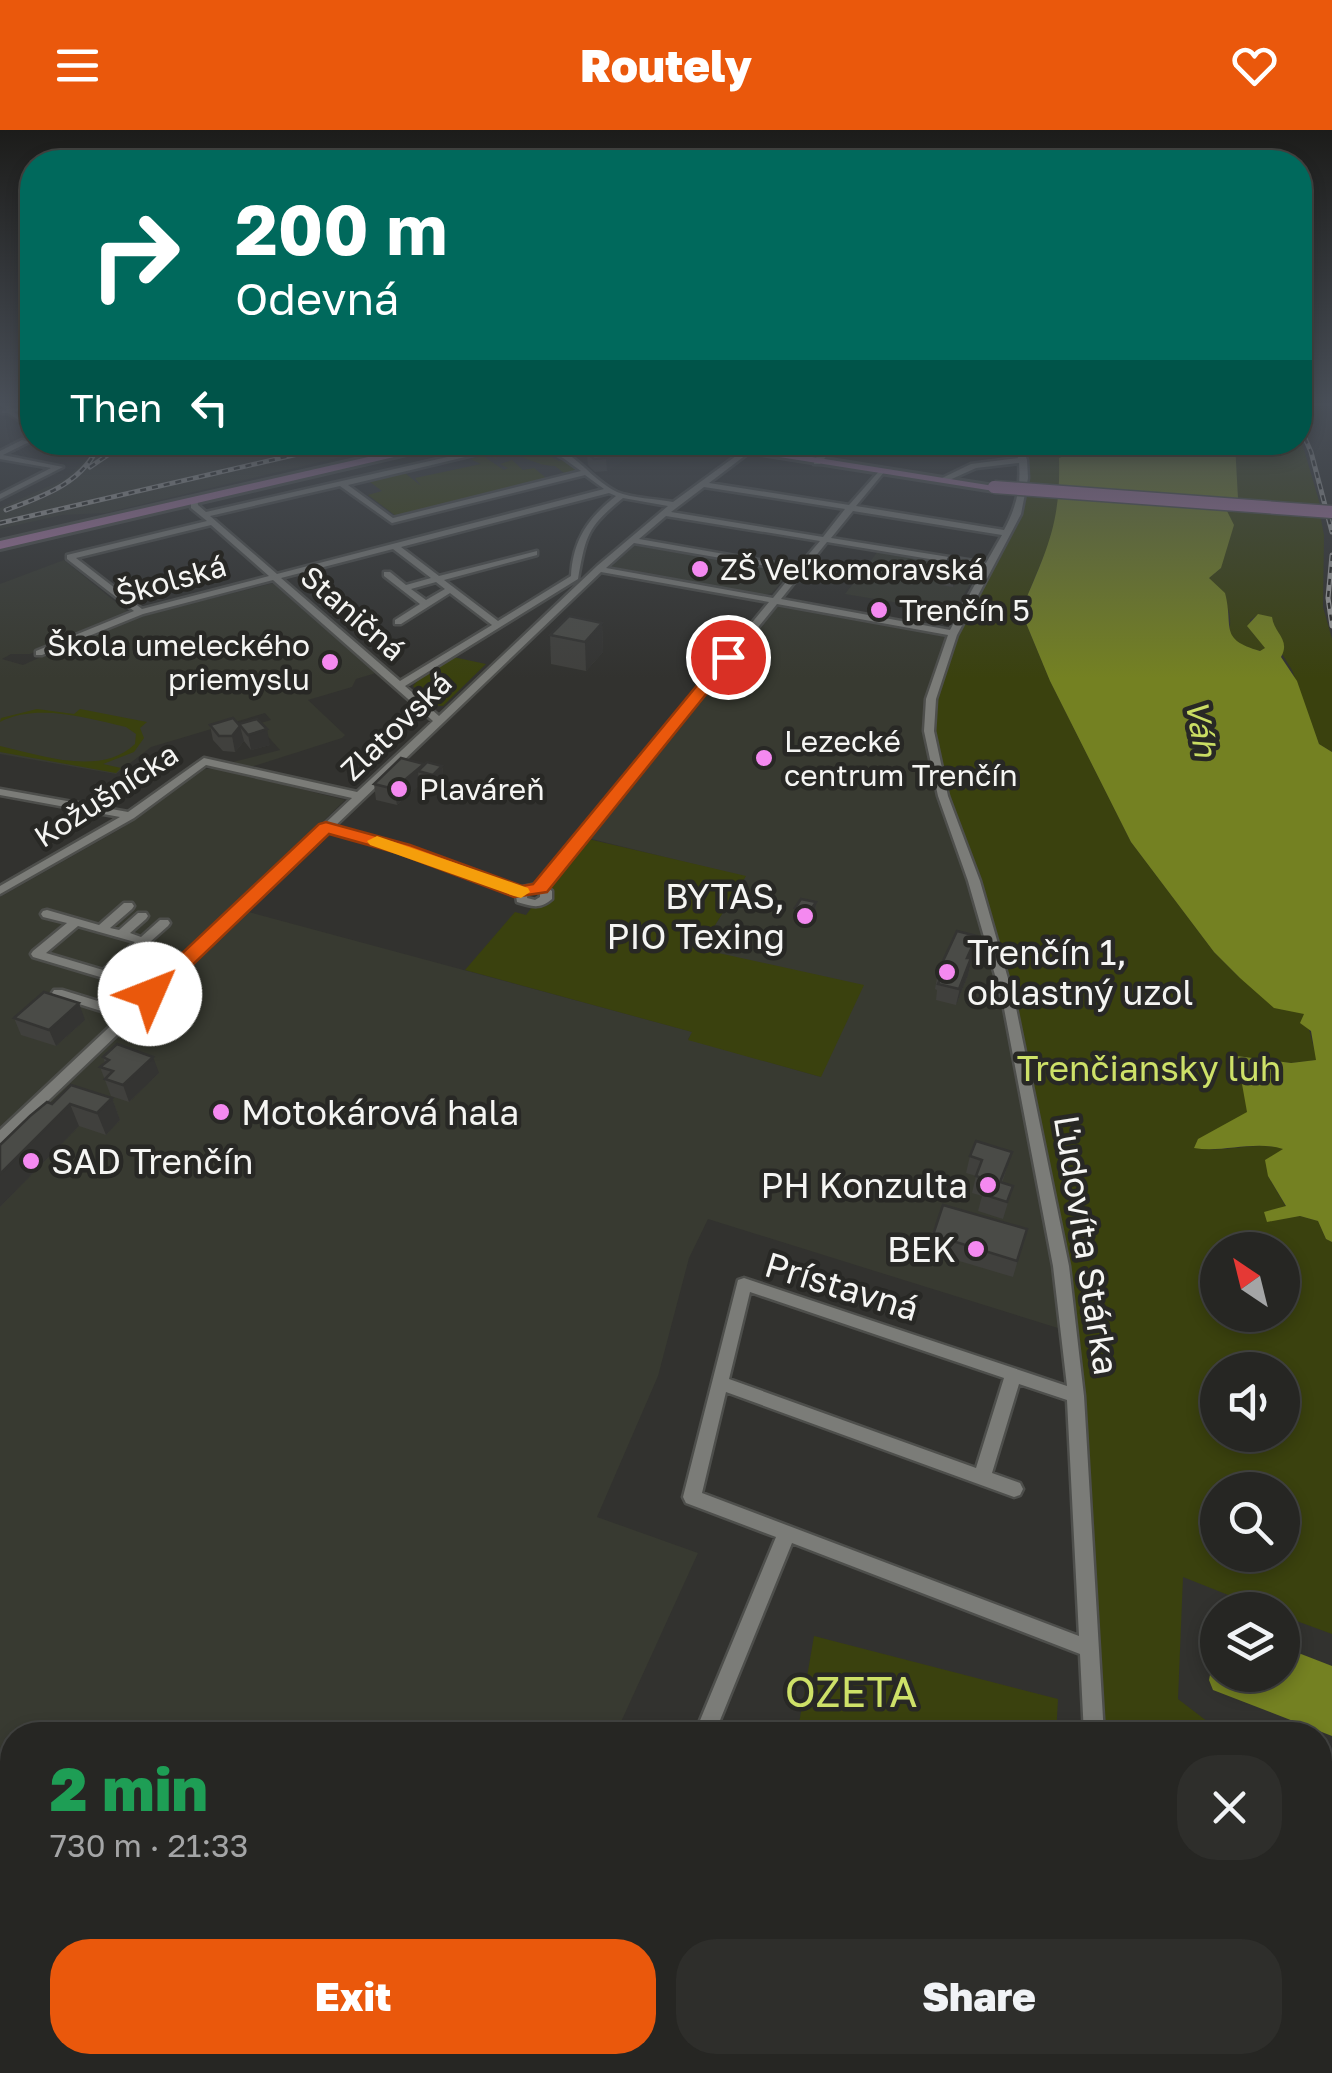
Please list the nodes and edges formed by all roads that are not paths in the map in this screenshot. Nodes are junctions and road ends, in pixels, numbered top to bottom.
1 (213, 497) edge
2 (292, 497) edge
3 (359, 497) edge
4 (489, 497) edge
5 (584, 497) edge
6 (620, 497) edge
7 (625, 497) edge
8 (685, 497) edge
9 (780, 497) edge
10 (860, 497) edge
11 (1023, 497) edge
12 (1129, 497) edge
13 (194, 501) junction
14 (674, 505) junction
15 (851, 508) junction
16 (1332, 512) edge
17 (664, 514) junction
18 (209, 518) junction
19 (1008, 533) junction
20 (823, 539) junction
21 (631, 540) junction
22 (0, 545) edge
23 (395, 546) junction
24 (534, 553) dead end
25 (988, 566) junction
26 (598, 569) junction
27 (798, 569) junction
28 (387, 574) dead end
29 (275, 577) junction
30 (437, 579) junction
31 (574, 581) junction
32 (404, 588) junction
33 (450, 589) junction
34 (773, 600) junction
35 (425, 604) junction
36 (140, 612) junction
37 (398, 622) dead end
38 (498, 626) junction
39 (953, 633) junction
40 (39, 653) dead end
41 (399, 686) junction
42 (438, 720) junction
43 (0, 792) edge
44 (360, 796) junction
45 (130, 816) junction
46 (326, 828) junction
47 (0, 875) edge
48 (20, 879) junction
49 (0, 891) edge
50 (128, 906) dead end
51 (48, 914) dead end
52 (142, 916) dead end
53 (76, 922) junction
54 (164, 922) dead end
55 (101, 929) junction
56 (121, 935) junction
57 (143, 941) junction
58 (106, 974) junction
59 (155, 989) junction
60 (58, 993) edge
61 (128, 1015) junction
62 (0, 1138) edge
63 (1014, 1376) junction
64 (720, 1383) junction
65 (1076, 1396) junction
66 (982, 1478) junction
67 (1014, 1489) dead end
68 (787, 1534) junction
69 (1090, 1650) junction
70 (709, 1722) edge
71 (1093, 1722) edge

1 - 13 main road
2 - 18 street
3 - 4 street
5 - 23 street, Školská
6 - 31 street
7 - 14 street
8 - 14 street, Zlatovská
9 - 15 street
10 - 15 street
11 - 19 street, Ľudovíta Stárka
12 - 16 main road, bridge
13 - 18 street, Staničná
13 - 22 main road
14 - 17 street, Zlatovská
15 - 19 street
15 - 20 street
17 - 20 street
17 - 21 street, Zlatovská
18 - 29 street, Staničná
18 - 36 street
19 - 25 street, Ľudovíta Stárka
20 - 25 street
20 - 27 street
21 - 26 street, Zlatovská
21 - 27 street
23 - 29 street, Školská
23 - 30 street
24 - 30 street
25 - 39 street, Ľudovíta Stárka
26 - 31 street, Zlatovská
26 - 34 street
27 - 34 street
28 - 32 street
29 - 36 street, Školská
29 - 41 street, Staničná
30 - 32 street
30 - 33 street
31 - 38 street
31 - 42 street, Zlatovská
32 - 35 street
33 - 35 street
33 - 38 street
34 - 39 street
34 - 46 street
35 - 37 street
36 - 40 street, Školská
38 - 41 street
39 - 65 street, Ľudovíta Stárka
41 - 42 street, Staničná
42 - 44 street, Zlatovská
43 - 45 street
44 - 45 street, Kožušnícka
44 - 46 street, Zlatovská
45 - 48 street, Kožušnícka
46 - 59 street, Zlatovská
47 - 48 street
48 - 49 street, Kožušnícka
50 - 55 street
51 - 53 street
52 - 56 street
53 - 55 street
53 - 58 street
54 - 57 street
55 - 56 street
56 - 57 street
57 - 58 street
58 - 59 street
59 - 61 street, Zlatovská
60 - 61 street
61 - 62 street, Zlatovská
63 - 64 street, Prístavná
63 - 65 street, Prístavná
63 - 66 street
64 - 66 street
64 - 68 street, Prístavná
65 - 69 street, Ľudovíta Stárka
66 - 67 street
68 - 69 street, Prístavná
68 - 70 street
69 - 71 street, Ľudovíta Stárka

